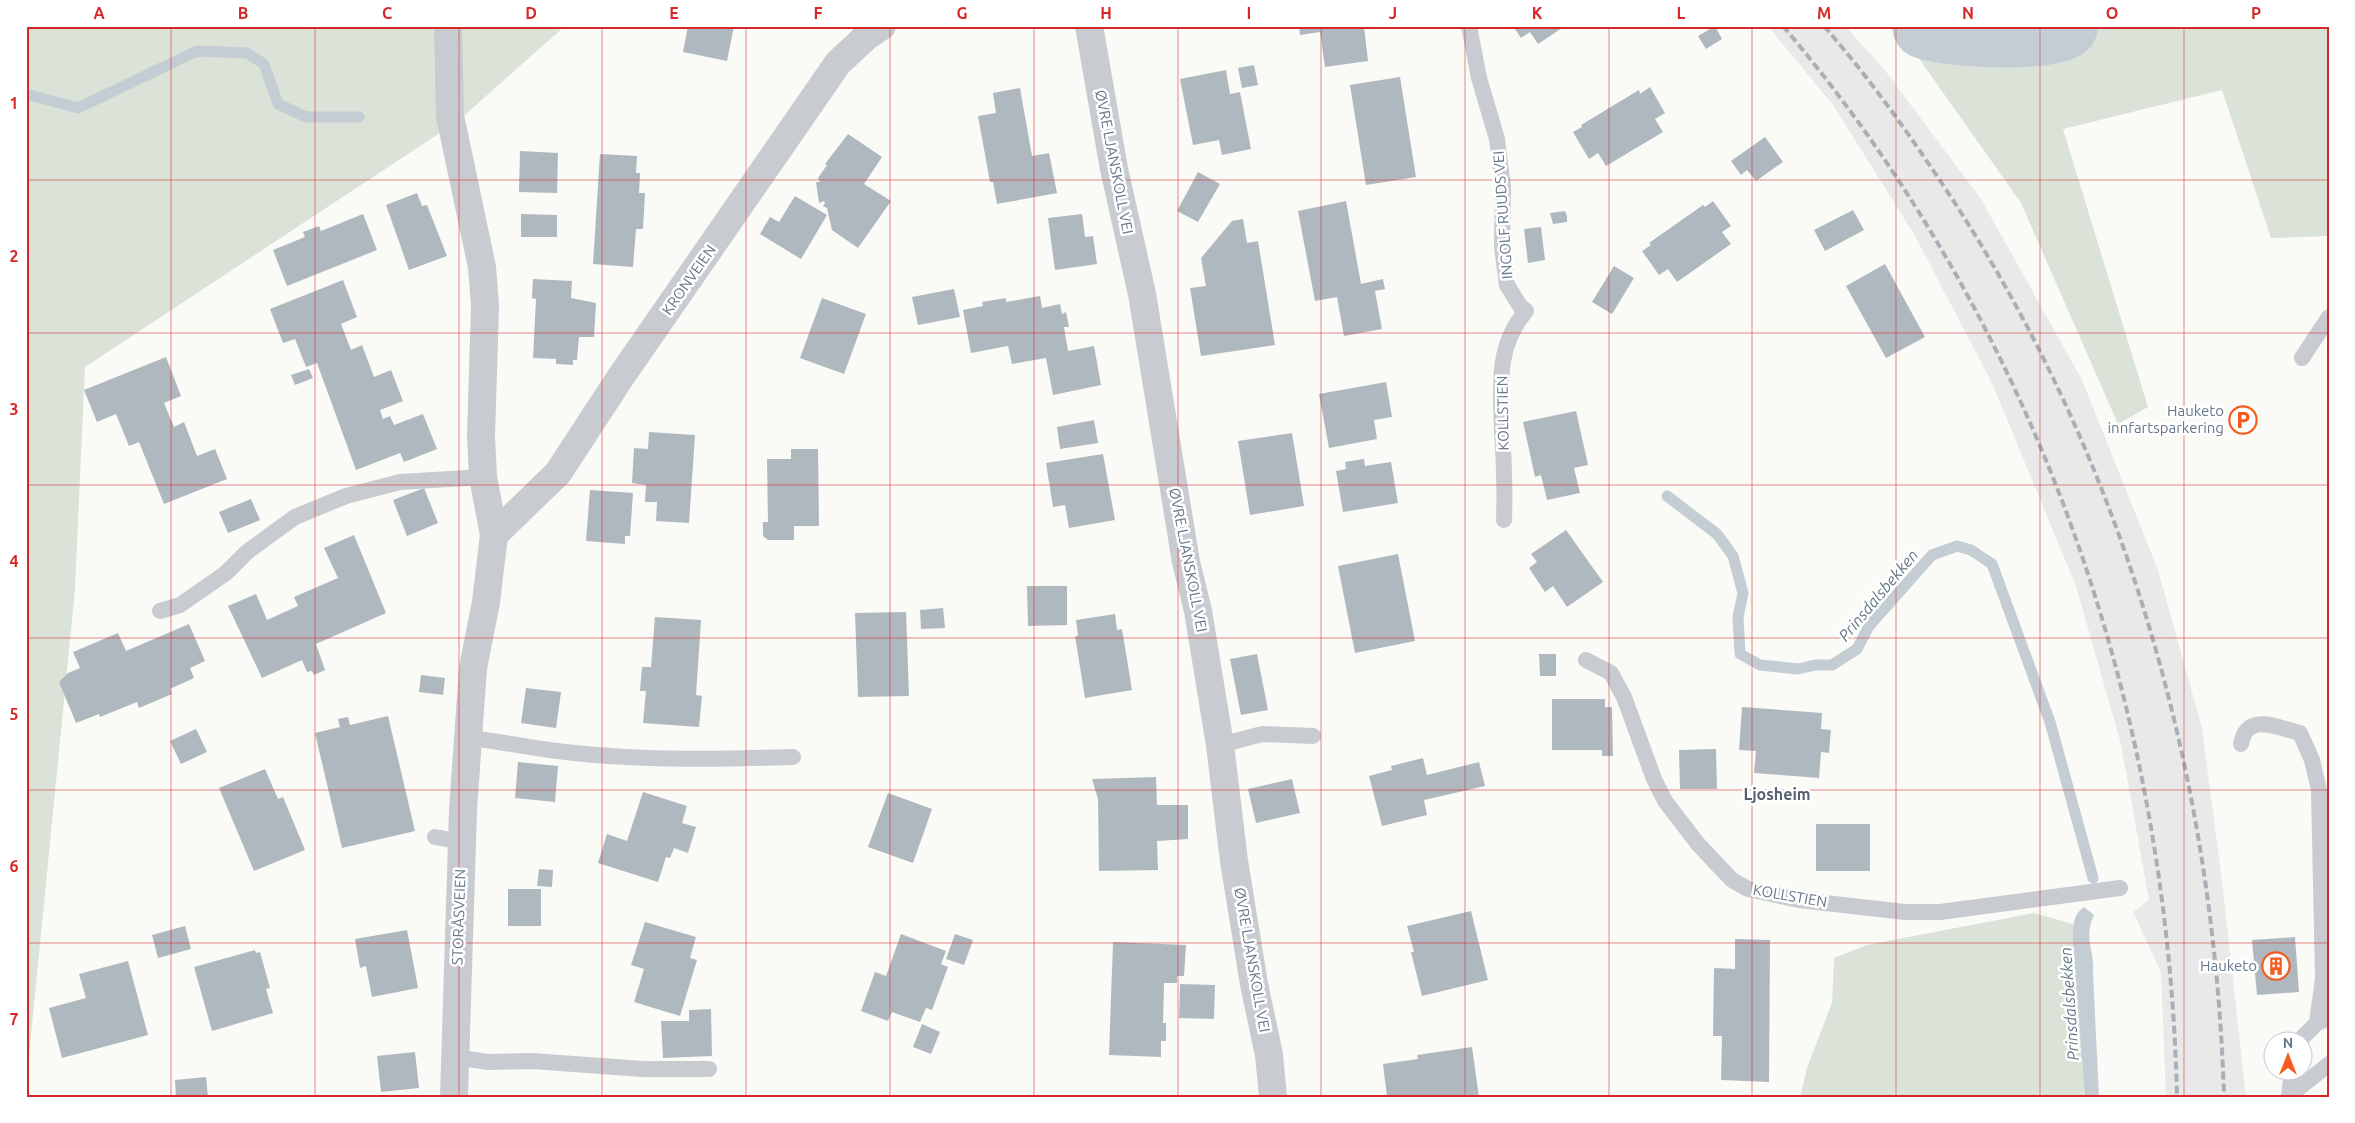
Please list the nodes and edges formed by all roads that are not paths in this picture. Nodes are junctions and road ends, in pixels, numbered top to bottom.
1 (448, 26) edge
2 (882, 26) edge
3 (1089, 26) edge
4 (1469, 26) edge
5 (1526, 311) joint
6 (2329, 317) edge
7 (2302, 358) dead end
8 (483, 477) junction
9 (1504, 520) dead end
10 (494, 534) junction
11 (160, 611) dead end
12 (1586, 660) dead end
13 (1313, 736) dead end
14 (470, 738) junction
15 (2241, 744) dead end
16 (1220, 745) junction
17 (793, 757) dead end
18 (435, 837) dead end
19 (462, 842) junction
20 (2120, 888) dead end
21 (2323, 1021) edge
22 (2312, 1030) edge
23 (454, 1057) junction
24 (2329, 1064) edge
25 (709, 1069) dead end
26 (2291, 1080) edge
27 (2289, 1096) edge
28 (454, 1097) edge
29 (1274, 1097) edge

1 - 8 street
2 - 10 street, KRONVEIEN
3 - 16 street, ØVRE LJANSKOLL VEI
4 - 5 lane, INGOLF RUUDS VEI
5 - 9 lane, KOLLSTIEN
6 - 7 lane
8 - 10 street, STORÅSVEIEN
8 - 11 lane
10 - 14 street, STORÅSVEIEN
12 - 20 lane, KOLLSTIEN
13 - 16 lane
14 - 17 lane
14 - 19 street, STORÅSVEIEN
15 - 21 lane
16 - 29 street, ØVRE LJANSKOLL VEI
18 - 19 lane
19 - 23 street, STORÅSVEIEN
21 - 22 lane
23 - 25 lane
23 - 28 street, STORÅSVEIEN
24 - 27 lane
26 - 27 lane

